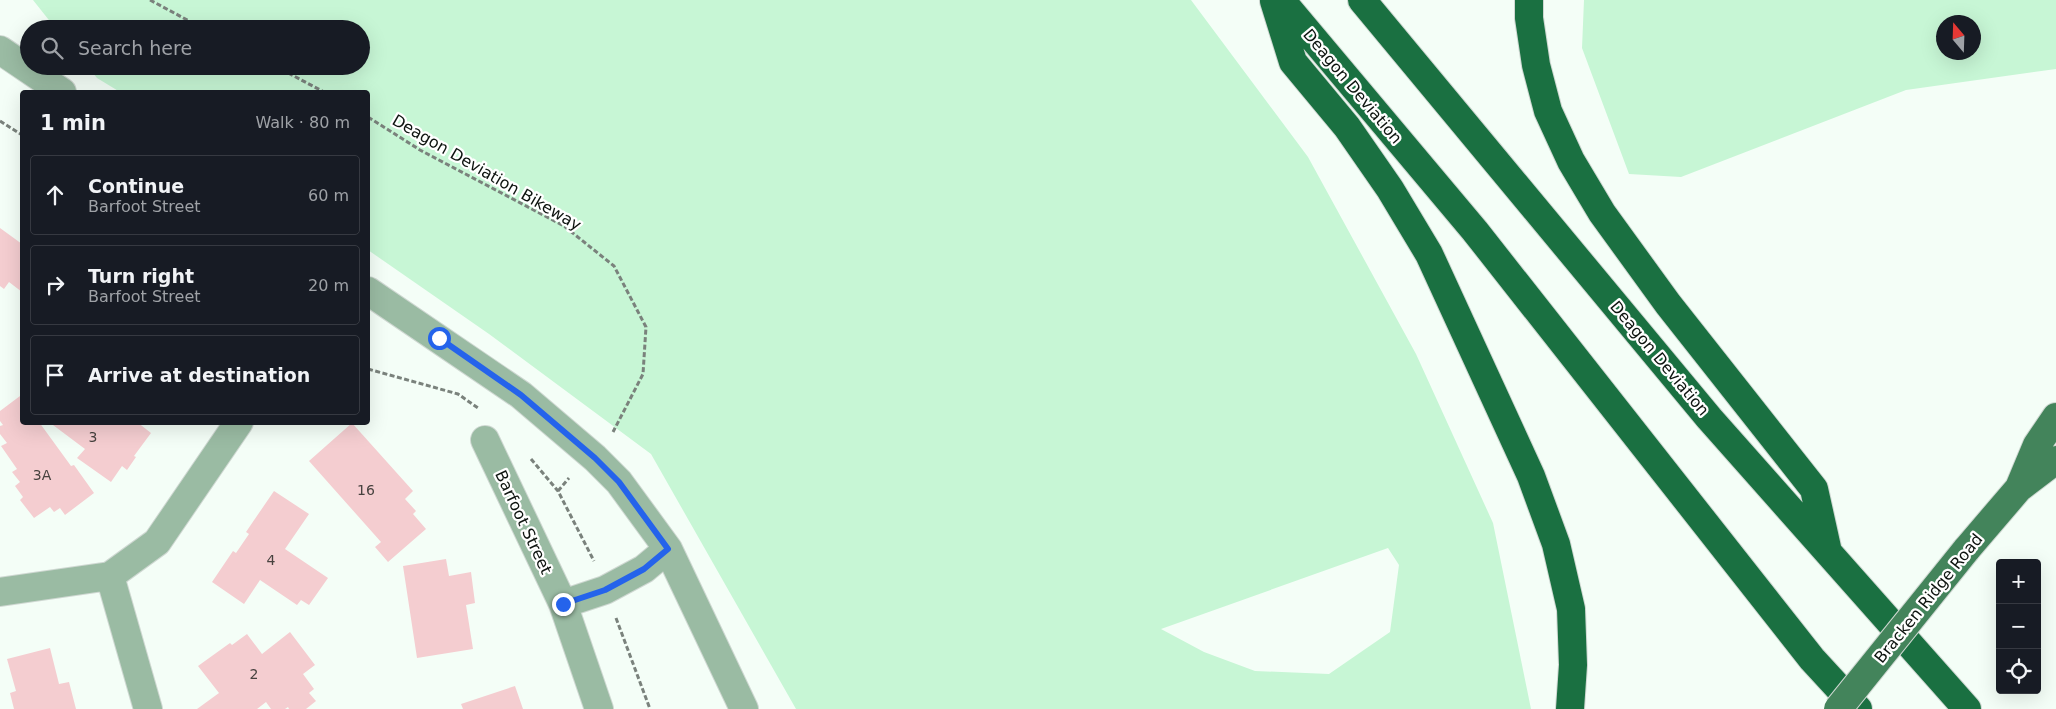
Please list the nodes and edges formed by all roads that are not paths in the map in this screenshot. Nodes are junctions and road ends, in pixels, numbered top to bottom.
1 (1274, 0) edge
2 (1281, 0) edge
3 (1362, 0) edge
4 (1529, 0) edge
5 (0, 50) edge
6 (20, 64) edge
7 (37, 75) edge
8 (59, 90) edge
9 (370, 292) edge
10 (2056, 417) edge
11 (237, 425) edge
12 (485, 440) dead end
13 (2056, 460) edge
14 (2019, 488) junction
15 (668, 549) junction
16 (1829, 554) junction
17 (110, 576) junction
18 (0, 592) edge
19 (563, 604) junction
20 (148, 709) edge
21 (599, 709) edge
22 (744, 709) edge
23 (1570, 709) edge
24 (1838, 709) edge
25 (1858, 709) edge
26 (1967, 709) edge

1 - 23 highway
2 - 25 highway, Deagon Deviation
3 - 16 highway, Deagon Deviation
4 - 16 highway
5 - 6 street
7 - 8 street
9 - 15 street
10 - 14 main road, Bracken Ridge Road
11 - 17 street
12 - 19 street, Barfoot Street
13 - 14 main road, Bracken Ridge Road
14 - 24 main road, Bracken Ridge Road, bridge
15 - 19 street
15 - 22 street
16 - 26 highway, Deagon Deviation
17 - 18 street
17 - 20 street
19 - 21 street, Barfoot Street

